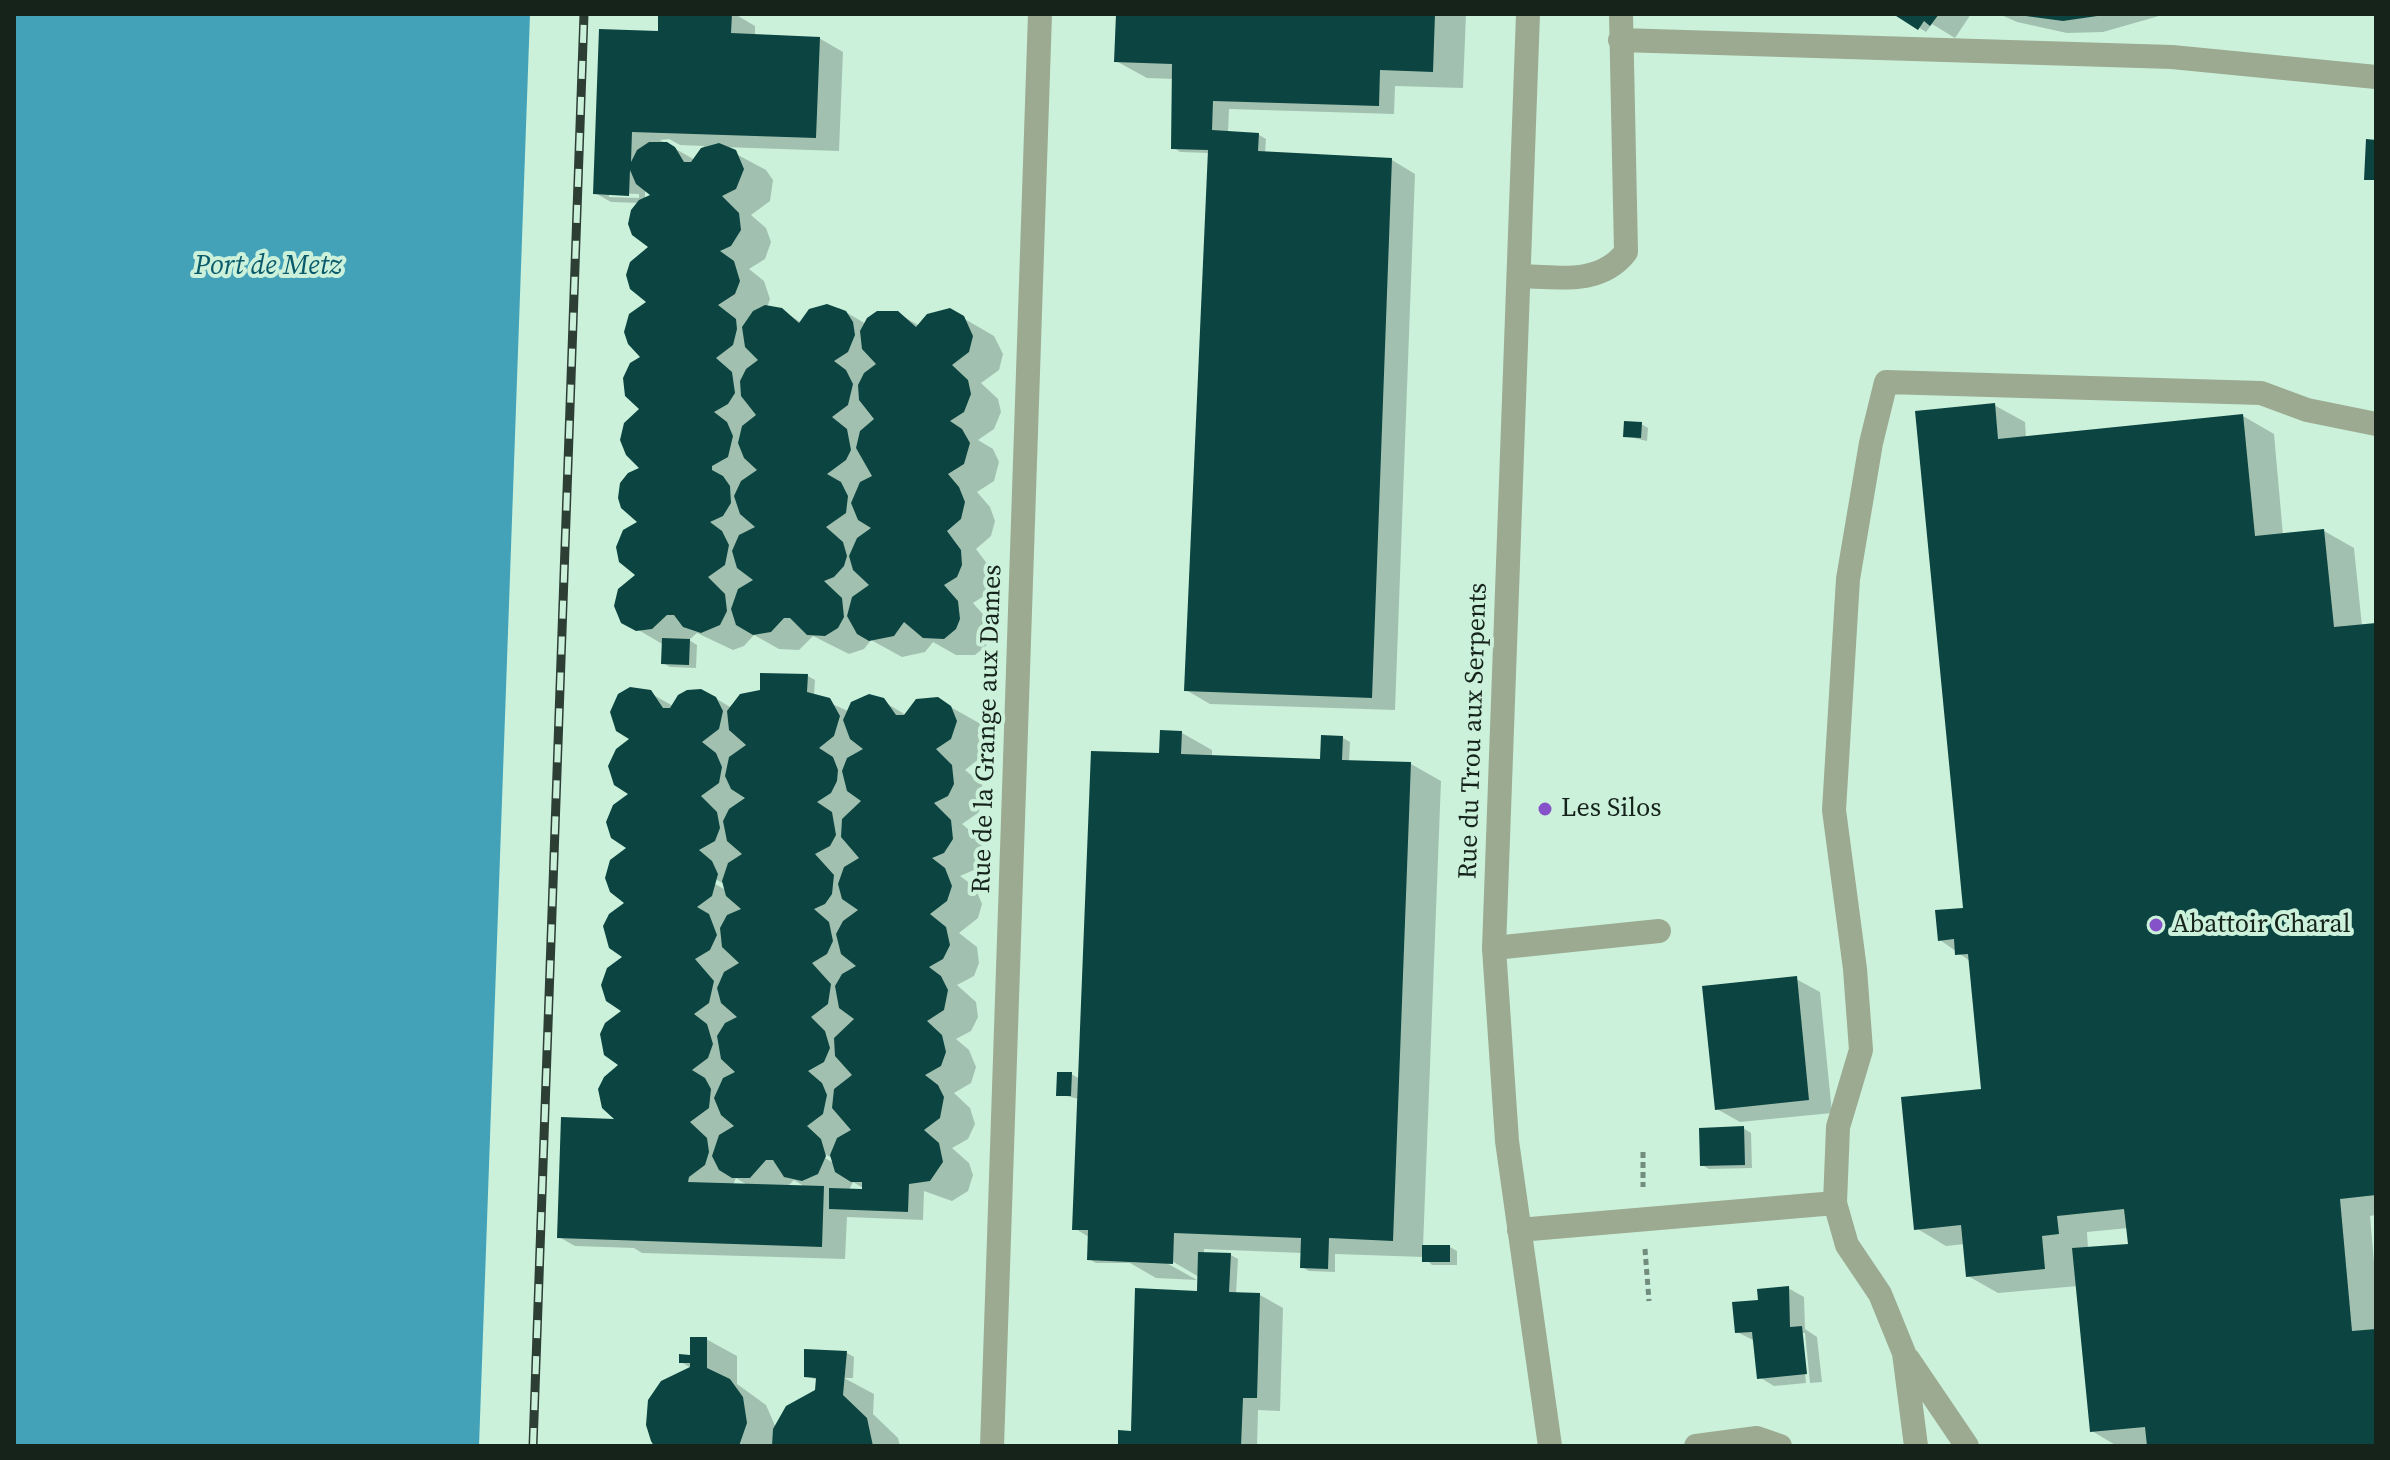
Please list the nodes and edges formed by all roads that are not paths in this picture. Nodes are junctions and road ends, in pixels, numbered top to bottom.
1 (1040, 14) edge
2 (1528, 14) edge
3 (1621, 14) edge
4 (1620, 40) junction
5 (2376, 77) edge
6 (1519, 276) junction
7 (2376, 424) edge
8 (1659, 931) dead end
9 (1494, 948) junction
10 (1835, 1203) junction
11 (1519, 1230) junction
12 (1904, 1353) junction
13 (992, 1446) edge
14 (1550, 1446) edge
15 (1696, 1446) edge
16 (1780, 1446) edge
17 (1916, 1446) edge
18 (1967, 1446) edge

1 - 13 street, Rue de la Grange aux Dames
2 - 6 street, Rue du Trou aux Serpents
3 - 4 street
4 - 5 street
4 - 6 street
6 - 9 street, Rue du Trou aux Serpents
7 - 10 street
8 - 9 street
9 - 11 street, Rue du Trou aux Serpents
10 - 11 street
10 - 12 street
11 - 14 street, Rue du Trou aux Serpents
12 - 17 street
12 - 18 street
15 - 16 street

